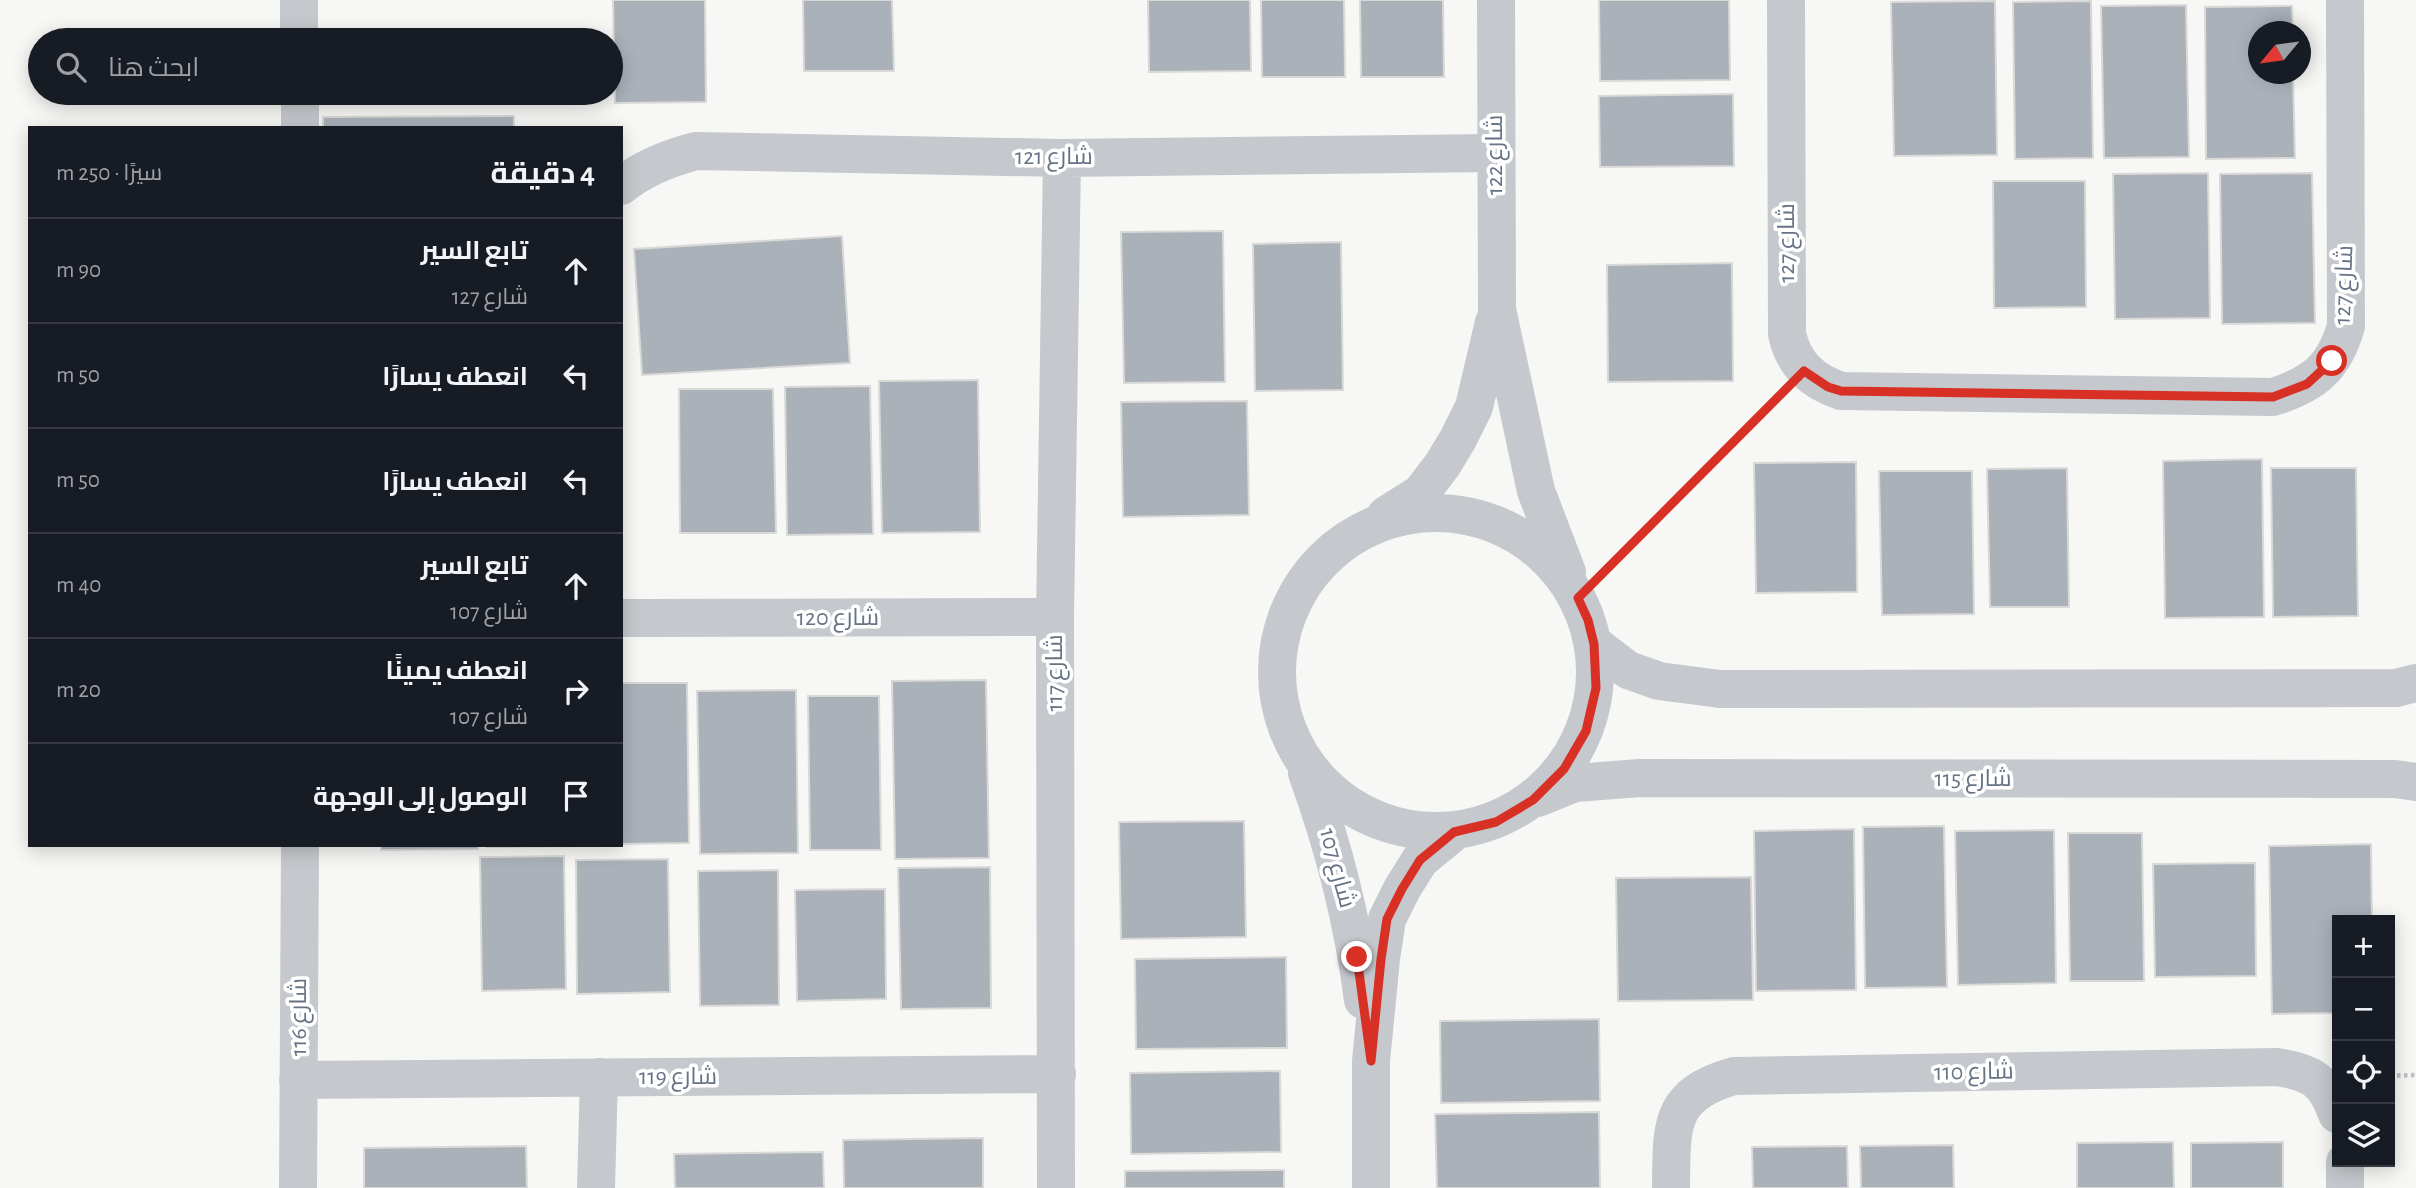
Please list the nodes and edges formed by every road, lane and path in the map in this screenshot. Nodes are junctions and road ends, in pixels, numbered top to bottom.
1 (299, 0) edge
2 (1496, 0) edge
3 (1786, 0) edge
4 (2345, 0) edge
5 (299, 28) edge
6 (300, 105) edge
7 (300, 126) edge
8 (1495, 153) junction
9 (1062, 158) junction
10 (623, 185) edge
11 (1497, 309) junction
12 (1804, 371) junction
13 (1376, 522) junction
14 (1578, 598) junction
15 (1055, 617) junction
16 (623, 618) edge
17 (1594, 644) junction
18 (2416, 683) edge
19 (1303, 762) junction
20 (2416, 782) edge
21 (1533, 800) junction
22 (1454, 832) junction
23 (300, 847) edge
24 (1371, 1061) junction
25 (1057, 1074) junction
26 (2416, 1075) edge
27 (2395, 1076) edge
28 (599, 1077) junction
29 (298, 1080) junction
30 (2332, 1104) edge
31 (2345, 1167) edge
32 (298, 1188) edge
33 (596, 1188) edge
34 (1056, 1188) edge
35 (1371, 1188) edge
36 (1671, 1188) edge
37 (2345, 1188) edge

1 - 5 street
2 - 8 street, شارع 122
3 - 12 street, شارع 127
4 - 12 street, شارع 127
6 - 7 street
8 - 9 street, شارع 121
8 - 11 street, شارع 122
9 - 10 street, شارع 121
9 - 15 street, شارع 117
11 - 13 street, شارع 122
11 - 14 street, شارع 122
12 - 14 path
13 - 14 street
13 - 19 street, شارع 107
14 - 17 street, شارع 122
15 - 16 street, شارع 120
15 - 25 street, شارع 117
17 - 18 street
17 - 21 street, شارع 122
19 - 22 street
19 - 24 street, شارع 107
20 - 21 street, شارع 115
21 - 22 street
22 - 24 street, شارع 107
23 - 29 street, شارع 116
24 - 35 street, شارع 107
25 - 28 street, شارع 119
25 - 34 street, شارع 117
26 - 27 path
28 - 29 street, شارع 119
28 - 33 street
29 - 32 street, شارع 116
30 - 36 street, شارع 110
31 - 37 street

